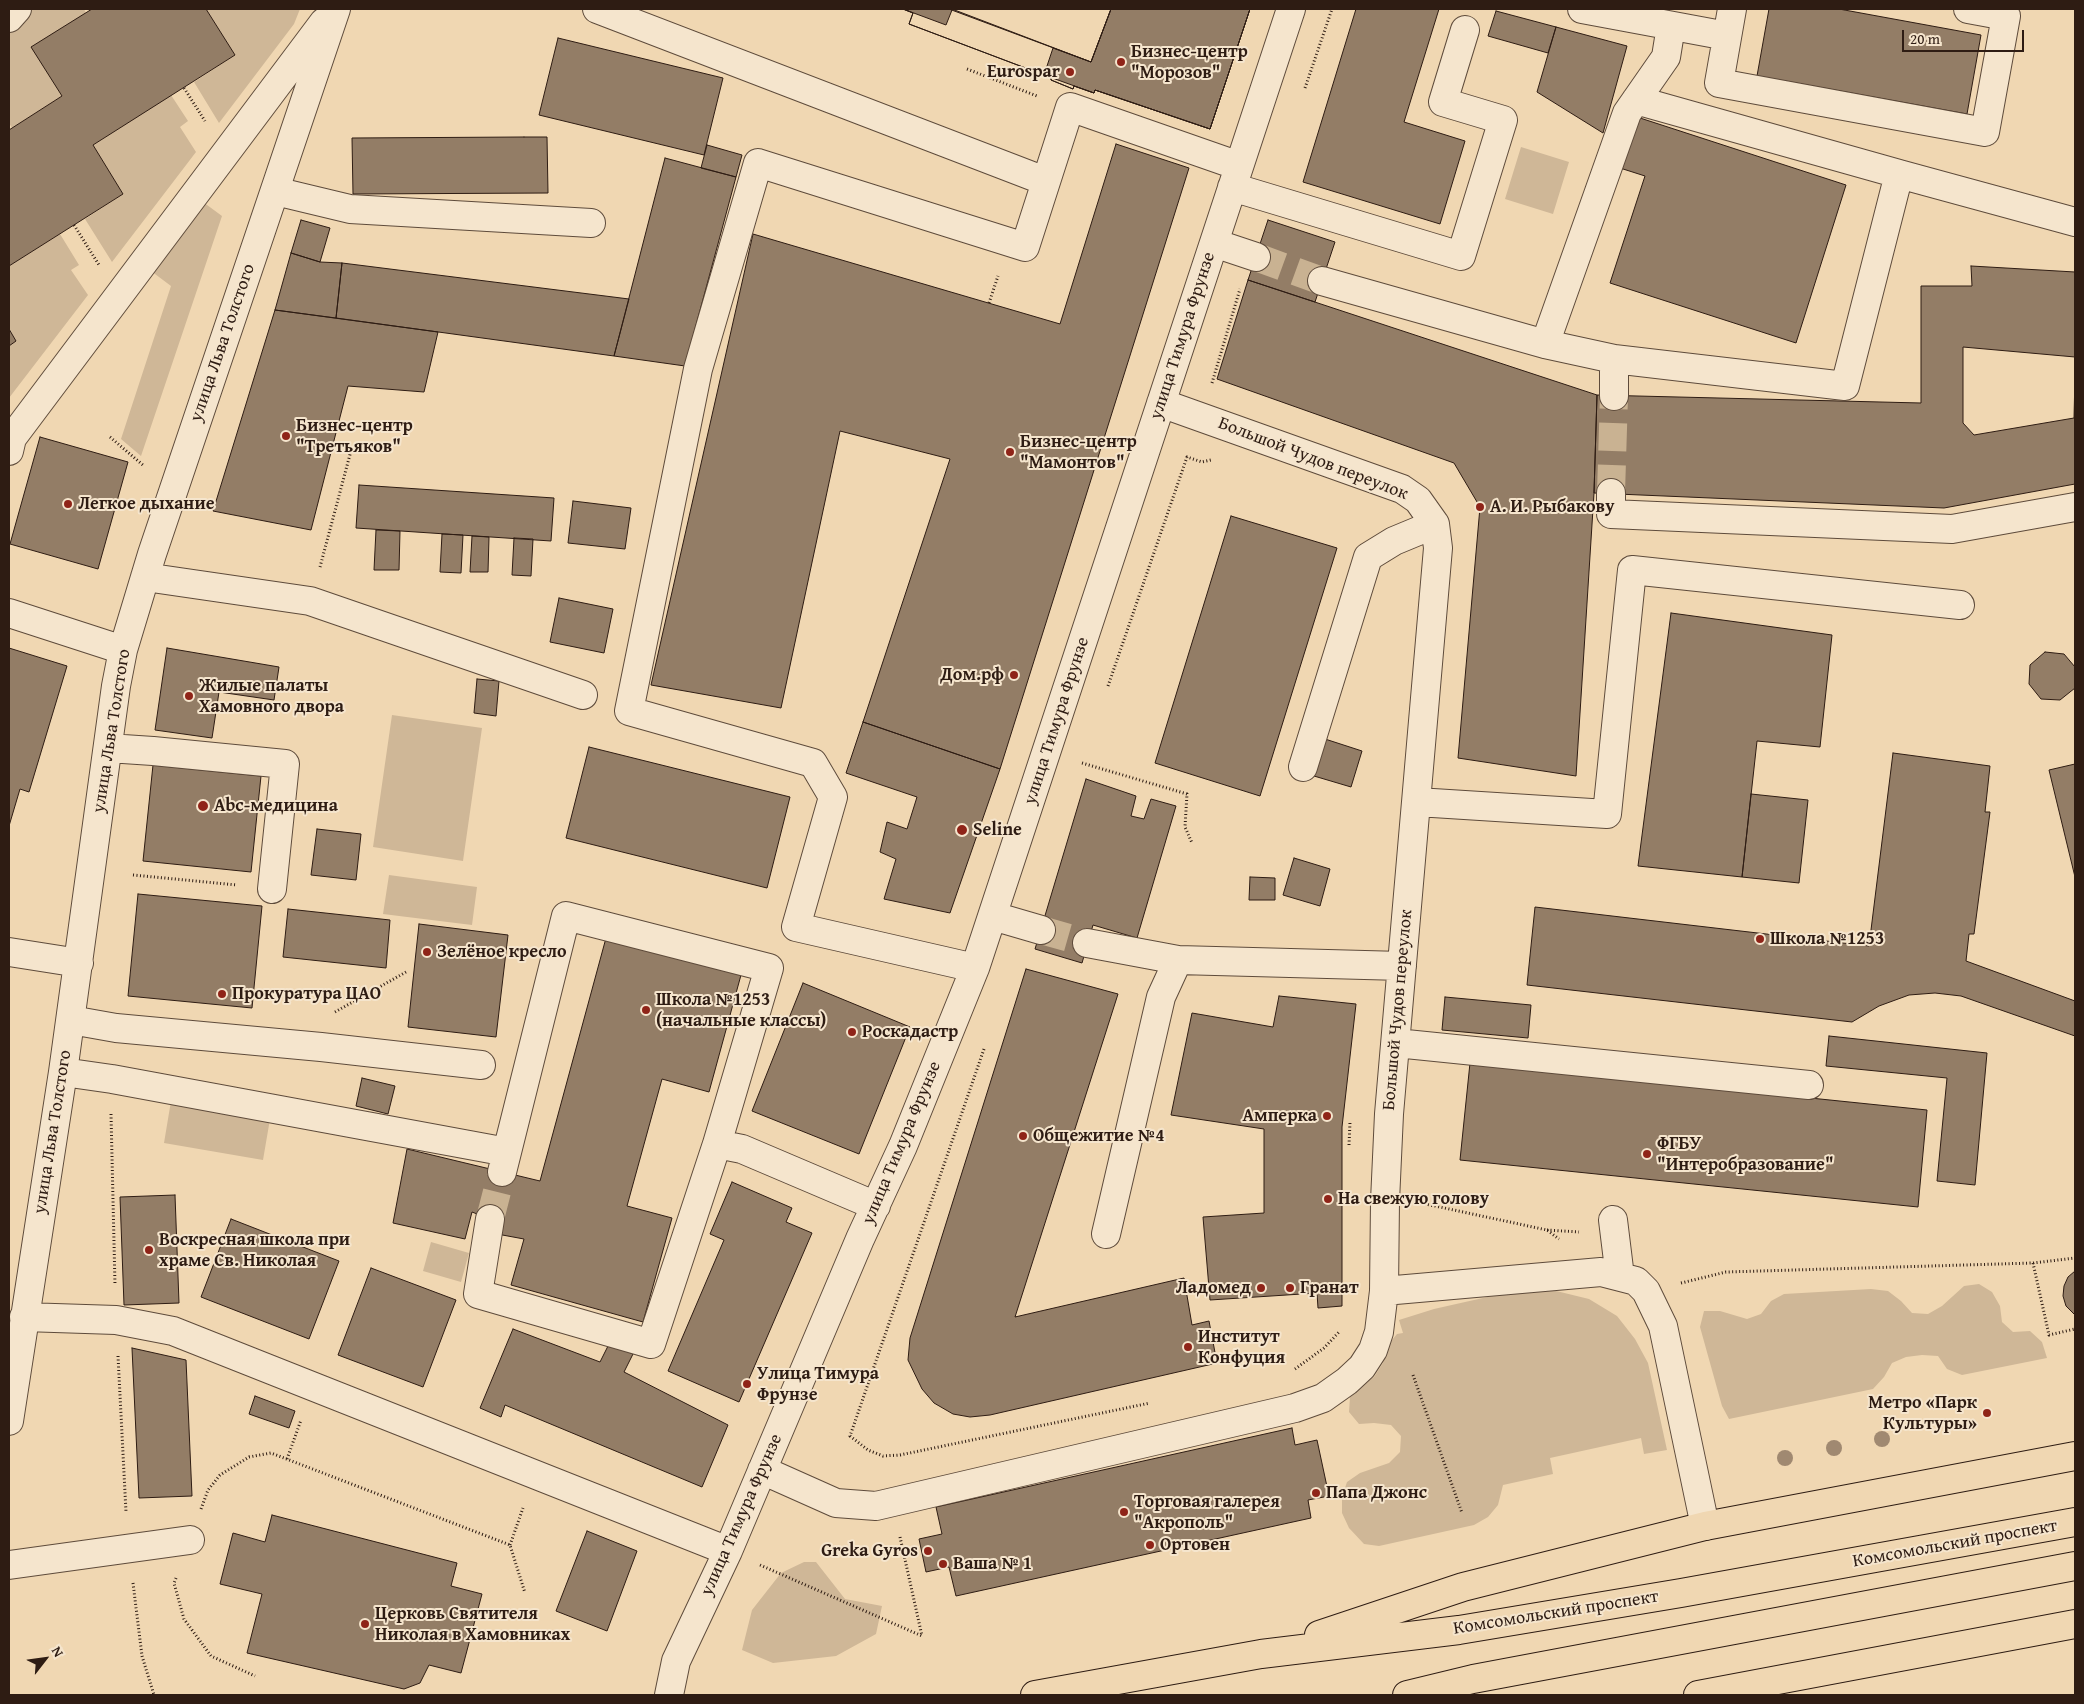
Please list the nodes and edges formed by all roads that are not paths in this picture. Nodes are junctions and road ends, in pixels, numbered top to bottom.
1 (17, 9) edge
2 (335, 9) edge
3 (597, 9) edge
4 (1291, 9) edge
5 (1582, 9) edge
6 (1732, 9) edge
7 (1968, 9) edge
8 (9, 18) edge
9 (1671, 26) junction
10 (1465, 30) dead end
11 (1727, 36) junction
12 (1636, 100) junction
13 (1899, 174) junction
14 (1236, 177) junction
15 (1045, 181) junction
16 (275, 191) junction
17 (2075, 222) edge
18 (591, 223) dead end
19 (1214, 243) junction
20 (1256, 257) tunnel mouth
21 (1322, 281) tunnel mouth
22 (1545, 344) junction
23 (1614, 359) junction
24 (1614, 396) tunnel mouth
25 (1161, 403) junction
26 (9, 451) edge
27 (1611, 493) tunnel mouth
28 (2075, 507) edge
29 (1435, 524) junction
30 (145, 577) junction
31 (1960, 605) dead end
32 (9, 613) edge
33 (124, 650) junction
34 (583, 696) dead end
35 (108, 748) junction
36 (1303, 767) dead end
37 (1417, 802) junction
38 (272, 889) road end
39 (993, 916) junction
40 (1041, 930) tunnel mouth
41 (1087, 943) tunnel mouth
42 (9, 952) edge
43 (1178, 960) junction
44 (79, 962) junction
45 (1402, 966) junction
46 (975, 968) junction
47 (71, 1020) junction
48 (1396, 1043) junction
49 (481, 1065) dead end
50 (63, 1072) junction
51 (1809, 1085) dead end
52 (717, 1144) junction
53 (876, 1206) junction
54 (490, 1219) tunnel mouth
55 (1612, 1220) dead end
56 (1106, 1234) dead end
57 (1610, 1274) junction
58 (1384, 1291) junction
59 (24, 1317) junction
60 (9, 1420) edge
61 (2075, 1456) edge
62 (762, 1470) junction
63 (2075, 1522) edge
64 (1706, 1526) junction
65 (190, 1540) road end
66 (728, 1550) junction
67 (9, 1565) edge
68 (2075, 1566) edge
69 (2075, 1624) edge
70 (1261, 1654) junction
71 (1792, 1687) edge
72 (669, 1695) edge
73 (1035, 1695) edge
74 (1407, 1695) edge
75 (1698, 1695) edge

1 - 8 street
2 - 16 street, улица Льва Толстого
2 - 26 street
3 - 15 street
4 - 14 street, улица Тимура Фрунзе
5 - 9 street
6 - 11 street
7 - 11 street
9 - 11 street
9 - 12 street
10 - 14 street
12 - 13 street
12 - 22 street
13 - 17 street
13 - 23 street
14 - 15 street
14 - 19 street, улица Тимура Фрунзе
15 - 46 street
16 - 18 street
16 - 30 street, улица Льва Толстого
19 - 20 street
19 - 25 street, улица Тимура Фрунзе
21 - 22 street
22 - 23 street
23 - 24 street
25 - 29 street, Большой Чудов переулок
25 - 39 street, улица Тимура Фрунзе
27 - 28 street
29 - 36 street
29 - 37 street, Большой Чудов переулок
30 - 33 street, улица Льва Толстого
30 - 34 street
31 - 37 street
32 - 33 street
33 - 35 street, улица Льва Толстого
35 - 38 street
35 - 44 street, улица Льва Толстого
37 - 45 street, Большой Чудов переулок
39 - 40 street
39 - 46 street, улица Тимура Фрунзе
41 - 43 street
42 - 44 street
43 - 45 street
43 - 56 street
44 - 47 street, улица Льва Толстого
45 - 48 street, Большой Чудов переулок
46 - 53 street, улица Тимура Фрунзе
47 - 49 street
47 - 50 street, улица Льва Толстого
48 - 51 street
48 - 58 street, Большой Чудов переулок
50 - 52 street
50 - 59 street, улица Льва Толстого
52 - 53 street
52 - 54 street
53 - 62 street, улица Тимура Фрунзе
55 - 57 street
57 - 58 street
57 - 64 street
58 - 62 street, Большой Чудов переулок
59 - 60 street, улица Льва Толстого
59 - 66 street
61 - 64 main road
62 - 66 street, улица Тимура Фрунзе
63 - 70 main road, Комсомольский проспект
64 - 70 main road
65 - 67 street
66 - 72 street, улица Тимура Фрунзе
68 - 74 main road
69 - 71 main road
70 - 73 main road, Комсомольский проспект
71 - 75 main road

